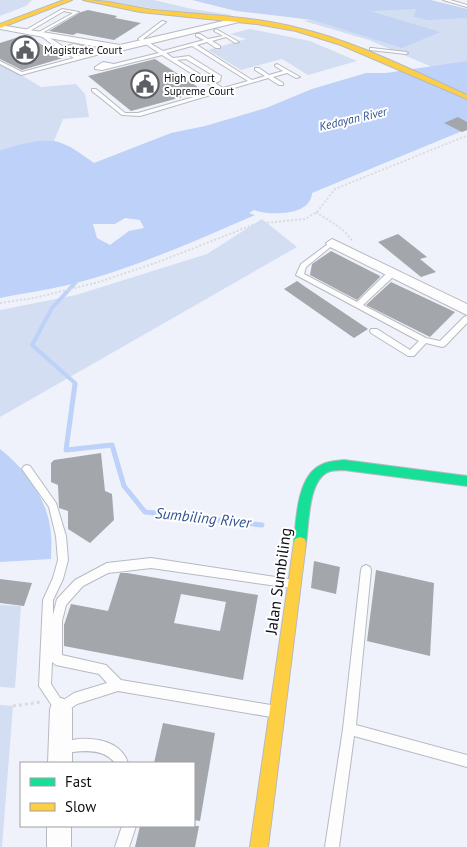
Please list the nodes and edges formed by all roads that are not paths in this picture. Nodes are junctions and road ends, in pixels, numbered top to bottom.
1 (41, 0) edge
2 (69, 0) edge
3 (445, 0) edge
4 (89, 1) edge
5 (170, 1) edge
6 (467, 1) edge
7 (58, 3) edge
8 (462, 4) junction
9 (467, 6) edge
10 (222, 10) junction
11 (150, 11) junction
12 (236, 20) junction
13 (0, 22) edge
14 (164, 22) dead end
15 (206, 22) junction
16 (0, 27) edge
17 (216, 30) dead end
18 (26, 31) junction
19 (39, 33) junction
20 (198, 35) dead end
21 (226, 36) junction
22 (208, 41) junction
23 (145, 42) junction
24 (237, 42) dead end
25 (76, 43) junction
26 (193, 45) junction
27 (218, 47) dead end
28 (62, 49) junction
29 (164, 53) junction
30 (78, 58) junction
31 (173, 59) junction
32 (0, 62) edge
33 (398, 62) junction
34 (277, 65) dead end
35 (115, 66) dead end
36 (257, 69) dead end
37 (287, 71) junction
38 (268, 76) junction
39 (298, 77) dead end
40 (251, 81) junction
41 (211, 83) junction
42 (281, 84) dead end
43 (467, 89) edge
44 (94, 90) dead end
45 (222, 90) junction
46 (467, 97) edge
47 (332, 243) joint
48 (392, 273) junction
49 (358, 305) junction
50 (467, 310) edge
51 (467, 319) edge
52 (374, 331) dead end
53 (424, 340) junction
54 (27, 470) dead end
55 (467, 481) edge
56 (61, 536) joint
57 (366, 570) dead end
58 (294, 584) junction
59 (118, 685) junction
60 (58, 704) junction
61 (276, 712) junction
62 (349, 729) junction
63 (60, 755) edge
64 (467, 761) edge
65 (121, 762) edge
66 (59, 827) edge
67 (128, 827) edge
68 (59, 847) edge
69 (122, 847) edge
70 (258, 847) edge
71 (332, 847) edge

1 - 13 main road
2 - 7 main road
3 - 8 lane
4 - 7 main road
4 - 11 main road
5 - 10 main road
5 - 11 main road
6 - 8 lane
7 - 13 main road
7 - 16 main road
8 - 9 lane
10 - 12 main road
10 - 33 main road
11 - 15 main road
12 - 15 main road
12 - 33 main road
14 - 23 lane
15 - 23 street
16 - 18 street
17 - 21 lane
18 - 19 street
18 - 19 lane
19 - 25 street
19 - 28 lane
20 - 22 lane
21 - 22 lane
21 - 24 lane
22 - 26 lane
22 - 27 lane
23 - 25 street
23 - 29 lane
25 - 28 lane
25 - 30 lane
26 - 29 lane
26 - 40 lane
28 - 30 lane
29 - 31 lane
29 - 35 lane
30 - 32 lane
31 - 41 lane
31 - 41 lane
33 - 43 main road
33 - 46 main road
34 - 37 lane
36 - 38 lane
37 - 38 lane
37 - 39 lane
38 - 40 lane
38 - 42 lane
40 - 45 lane
41 - 45 lane
44 - 45 lane
47 - 48 street
47 - 49 lane
48 - 49 lane
48 - 50 street
49 - 53 lane
51 - 53 lane
52 - 53 lane
54 - 56 lane
55 - 58 main road, Jalan Sumbiling
56 - 60 lane
57 - 62 lane
58 - 59 lane
58 - 61 main road, Jalan Sumbiling
59 - 60 lane
59 - 61 lane
60 - 63 street
61 - 70 main road, Jalan Sumbiling
62 - 64 lane
62 - 71 lane
63 - 65 lane
66 - 68 street
67 - 69 lane

